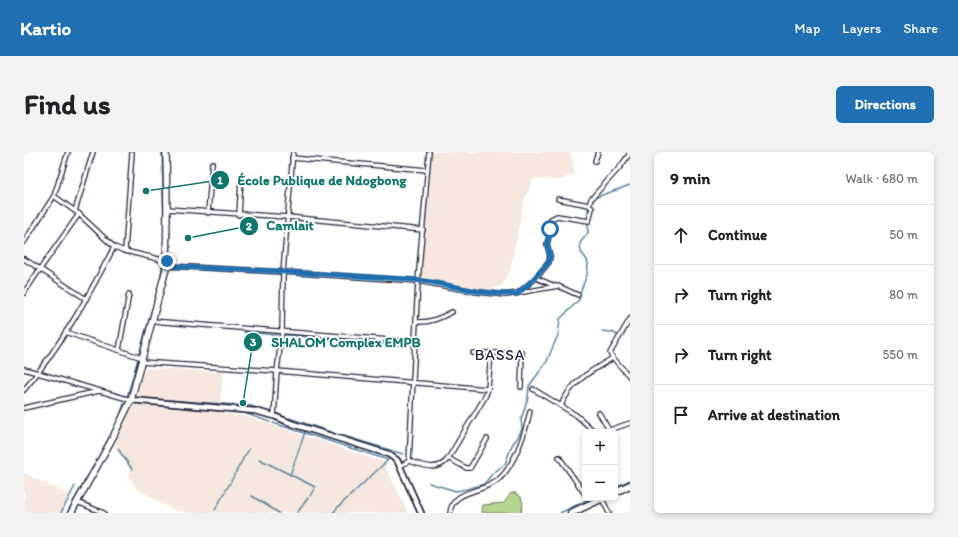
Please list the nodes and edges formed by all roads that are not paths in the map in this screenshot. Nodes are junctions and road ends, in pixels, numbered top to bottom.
1 (68, 152) edge
2 (93, 152) edge
3 (166, 152) edge
4 (293, 152) edge
5 (429, 152) edge
6 (598, 152) edge
7 (132, 153) edge
8 (630, 153) edge
9 (292, 158) junction
10 (595, 161) dead end
11 (212, 163) dead end
12 (428, 170) junction
13 (241, 179) dead end
14 (54, 196) junction
15 (558, 199) dead end
16 (589, 205) junction
17 (167, 209) junction
18 (74, 210) junction
19 (208, 213) junction
20 (80, 214) junction
21 (239, 215) junction
22 (288, 217) junction
23 (423, 230) junction
24 (24, 242) edge
25 (114, 247) junction
26 (125, 251) junction
27 (24, 259) edge
28 (167, 264) junction
29 (40, 269) junction
30 (283, 272) junction
31 (536, 278) junction
32 (418, 281) junction
33 (563, 288) junction
34 (24, 293) edge
35 (129, 294) dead end
36 (517, 294) junction
37 (578, 295) dead end
38 (86, 300) junction
39 (452, 312) dead end
40 (630, 319) edge
41 (152, 321) junction
42 (416, 322) junction
43 (66, 332) junction
44 (282, 332) junction
45 (415, 342) junction
46 (119, 350) junction
47 (474, 353) dead end
48 (491, 353) junction
49 (613, 358) junction
50 (141, 360) junction
51 (24, 369) edge
52 (277, 371) junction
53 (38, 373) junction
54 (630, 377) edge
55 (413, 383) junction
56 (521, 387) dead end
57 (488, 389) junction
58 (533, 389) dead end
59 (24, 390) edge
60 (99, 390) junction
61 (131, 400) junction
62 (561, 406) junction
63 (24, 408) edge
64 (530, 411) dead end
65 (599, 412) dead end
66 (274, 416) junction
67 (630, 423) edge
68 (592, 429) edge
69 (608, 429) edge
70 (612, 429) edge
71 (487, 439) dead end
72 (559, 457) dead end
73 (448, 458) junction
74 (409, 461) junction
75 (400, 466) junction
76 (630, 485) edge
77 (582, 490) edge
78 (618, 491) edge
79 (590, 501) edge
80 (604, 501) edge
81 (77, 502) junction
82 (72, 513) edge
83 (104, 513) edge
84 (421, 513) edge
85 (450, 513) edge
86 (571, 513) edge
87 (609, 513) edge

1 - 14 street
2 - 18 street
3 - 17 main road
4 - 9 street
5 - 12 street
6 - 10 street
7 - 26 street
8 - 16 street
9 - 12 street
9 - 22 street
11 - 19 street
12 - 23 street
13 - 21 street
14 - 18 street
14 - 24 street
15 - 16 street
16 - 31 street
17 - 19 street
17 - 28 main road
18 - 20 street
19 - 21 street
20 - 25 street
20 - 29 street
21 - 22 street
22 - 23 street
22 - 30 street
23 - 32 street
25 - 26 street
25 - 38 street
26 - 28 street
27 - 29 street
28 - 30 street
28 - 41 main road
29 - 34 street
29 - 38 street
30 - 32 street
30 - 44 street
31 - 33 street
31 - 36 street
32 - 36 street
32 - 42 street
33 - 36 street
33 - 37 street
35 - 46 street
38 - 43 street
39 - 42 street
40 - 49 street
41 - 44 street
41 - 50 main road
42 - 45 street
43 - 46 street
43 - 53 street
44 - 45 street
44 - 52 street
45 - 55 street
46 - 50 street
47 - 48 street
48 - 56 street
48 - 57 street
49 - 54 street
49 - 62 street
50 - 52 street
50 - 61 main road
51 - 53 street
52 - 55 street
52 - 66 street
53 - 59 street
53 - 60 street
55 - 57 street
55 - 74 street
57 - 73 street
58 - 62 street
60 - 61 street
60 - 63 street
61 - 66 street
61 - 81 main road
62 - 68 street
64 - 85 street
65 - 69 street
66 - 75 street
67 - 70 street
71 - 73 street
72 - 77 street
73 - 74 street
74 - 75 street
75 - 84 street
76 - 78 main road
79 - 86 main road
80 - 87 street
81 - 82 main road
81 - 83 street

